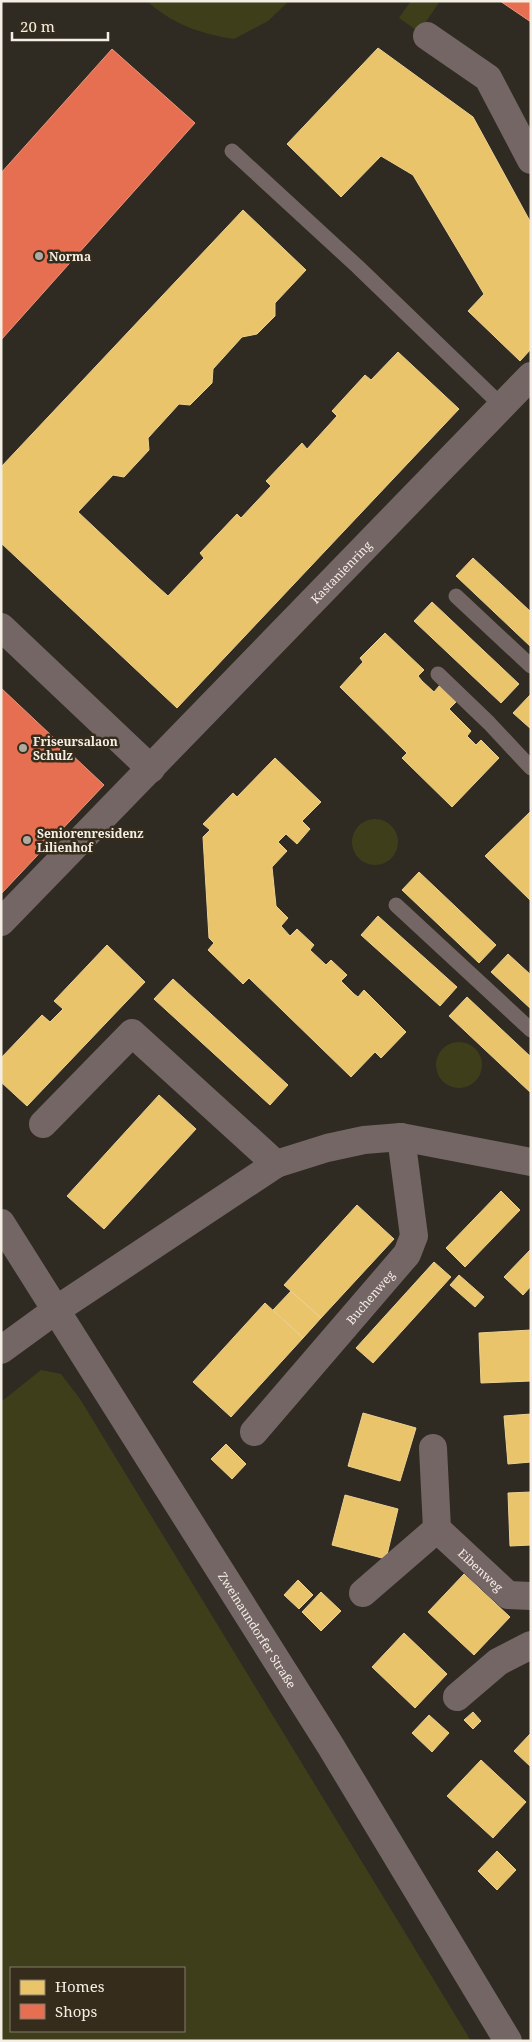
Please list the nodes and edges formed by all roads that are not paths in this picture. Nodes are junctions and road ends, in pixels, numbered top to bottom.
1 (427, 36) dead end
2 (232, 151) dead end
3 (531, 160) edge
4 (531, 376) edge
5 (501, 405) junction
6 (456, 596) dead end
7 (1, 627) edge
8 (531, 666) edge
9 (438, 674) dead end
10 (531, 768) edge
11 (151, 769) junction
12 (396, 905) dead end
13 (1, 922) edge
14 (531, 1030) edge
15 (43, 1124) dead end
16 (401, 1137) junction
17 (531, 1162) edge
18 (276, 1164) junction
19 (1, 1223) edge
20 (56, 1310) junction
21 (1, 1350) edge
22 (254, 1432) dead end
23 (433, 1448) dead end
24 (437, 1530) junction
25 (363, 1593) dead end
26 (531, 1596) edge
27 (531, 1645) edge
28 (457, 1697) dead end
29 (508, 2041) edge

1 - 3 street
2 - 5 lane
4 - 5 street, Kastanienring
5 - 11 street, Kastanienring
6 - 8 lane
7 - 11 street
9 - 10 lane
11 - 13 street, Kastanienring
12 - 14 lane
15 - 18 street
16 - 17 street
16 - 18 street
16 - 22 street, Buchenweg
18 - 20 street
19 - 20 street, Zweinaundorfer Straße
20 - 21 street
20 - 29 street, Zweinaundorfer Straße
23 - 24 street
24 - 25 street
24 - 26 street, Eibenweg
27 - 28 street

